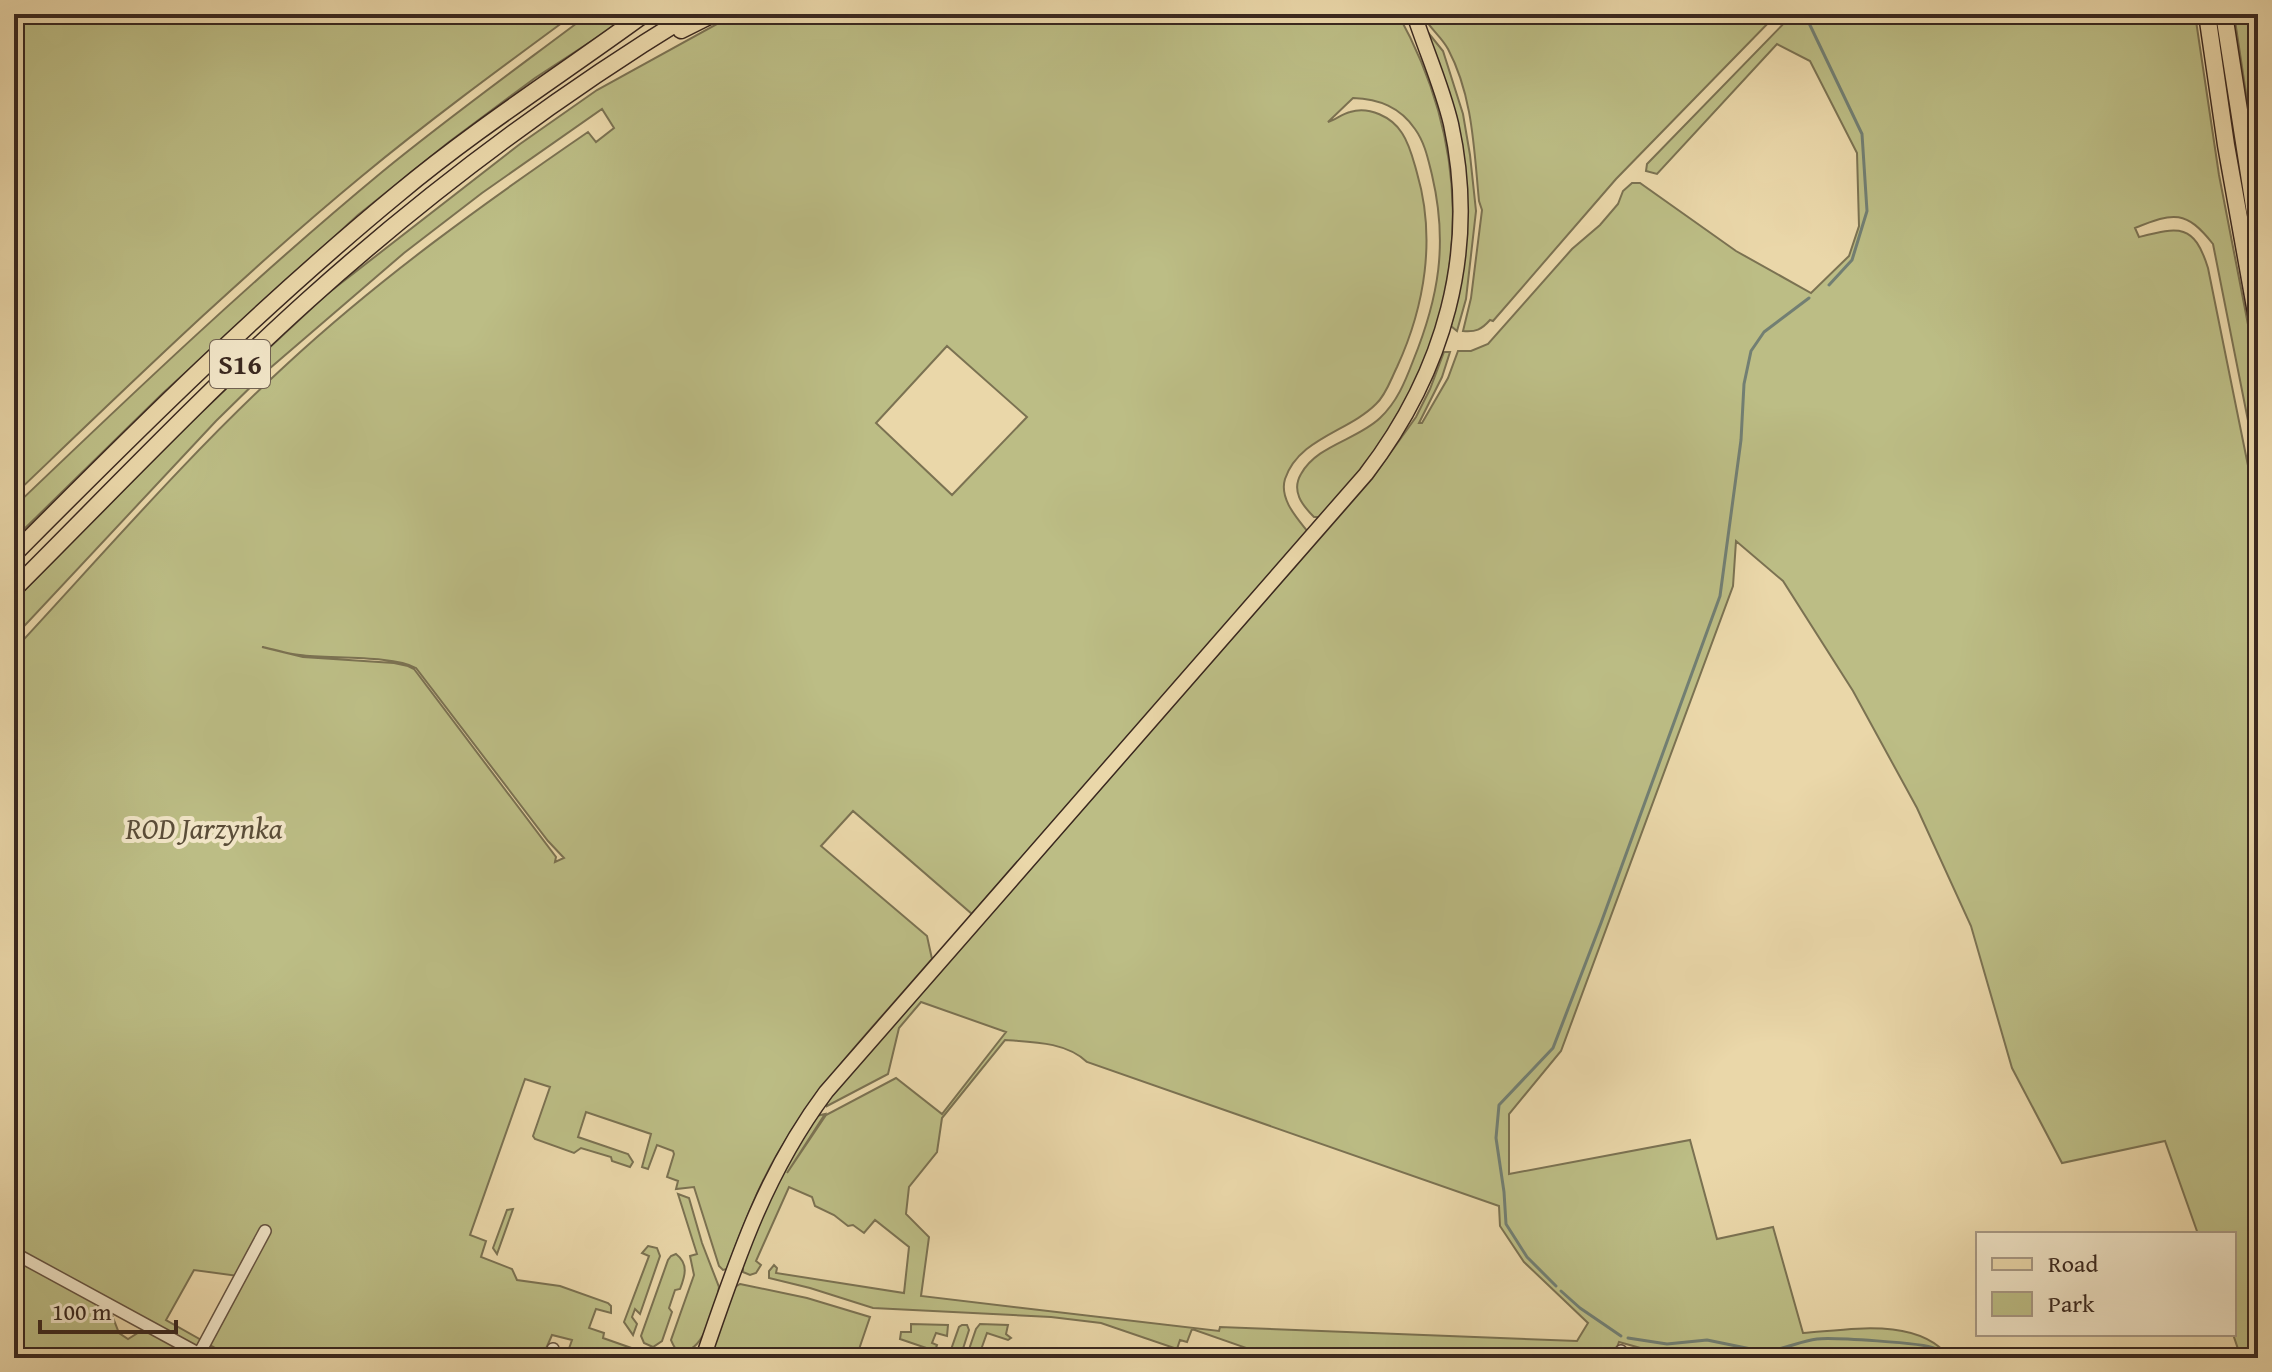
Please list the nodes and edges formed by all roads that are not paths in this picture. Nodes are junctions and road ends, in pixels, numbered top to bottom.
1 (644, 14) edge
2 (652, 14) edge
3 (691, 14) edge
4 (713, 14) edge
5 (1406, 14) edge
6 (1414, 14) edge
7 (2207, 14) edge
8 (2224, 14) edge
9 (605, 43) junction
10 (1425, 47) junction
11 (605, 69) junction
12 (2258, 232) edge
13 (2258, 324) edge
14 (14, 554) edge
15 (14, 589) edge
16 (265, 1231) dead end
17 (14, 1253) edge
18 (203, 1356) edge
19 (703, 1358) edge

1 - 9 highway, S16
2 - 9 highway, S16
3 - 11 highway, S16
4 - 11 highway
5 - 10 main road
6 - 10 main road
7 - 13 highway
8 - 12 highway
9 - 14 highway, S16
10 - 19 main road
11 - 15 highway, S16
16 - 18 street
17 - 18 street

